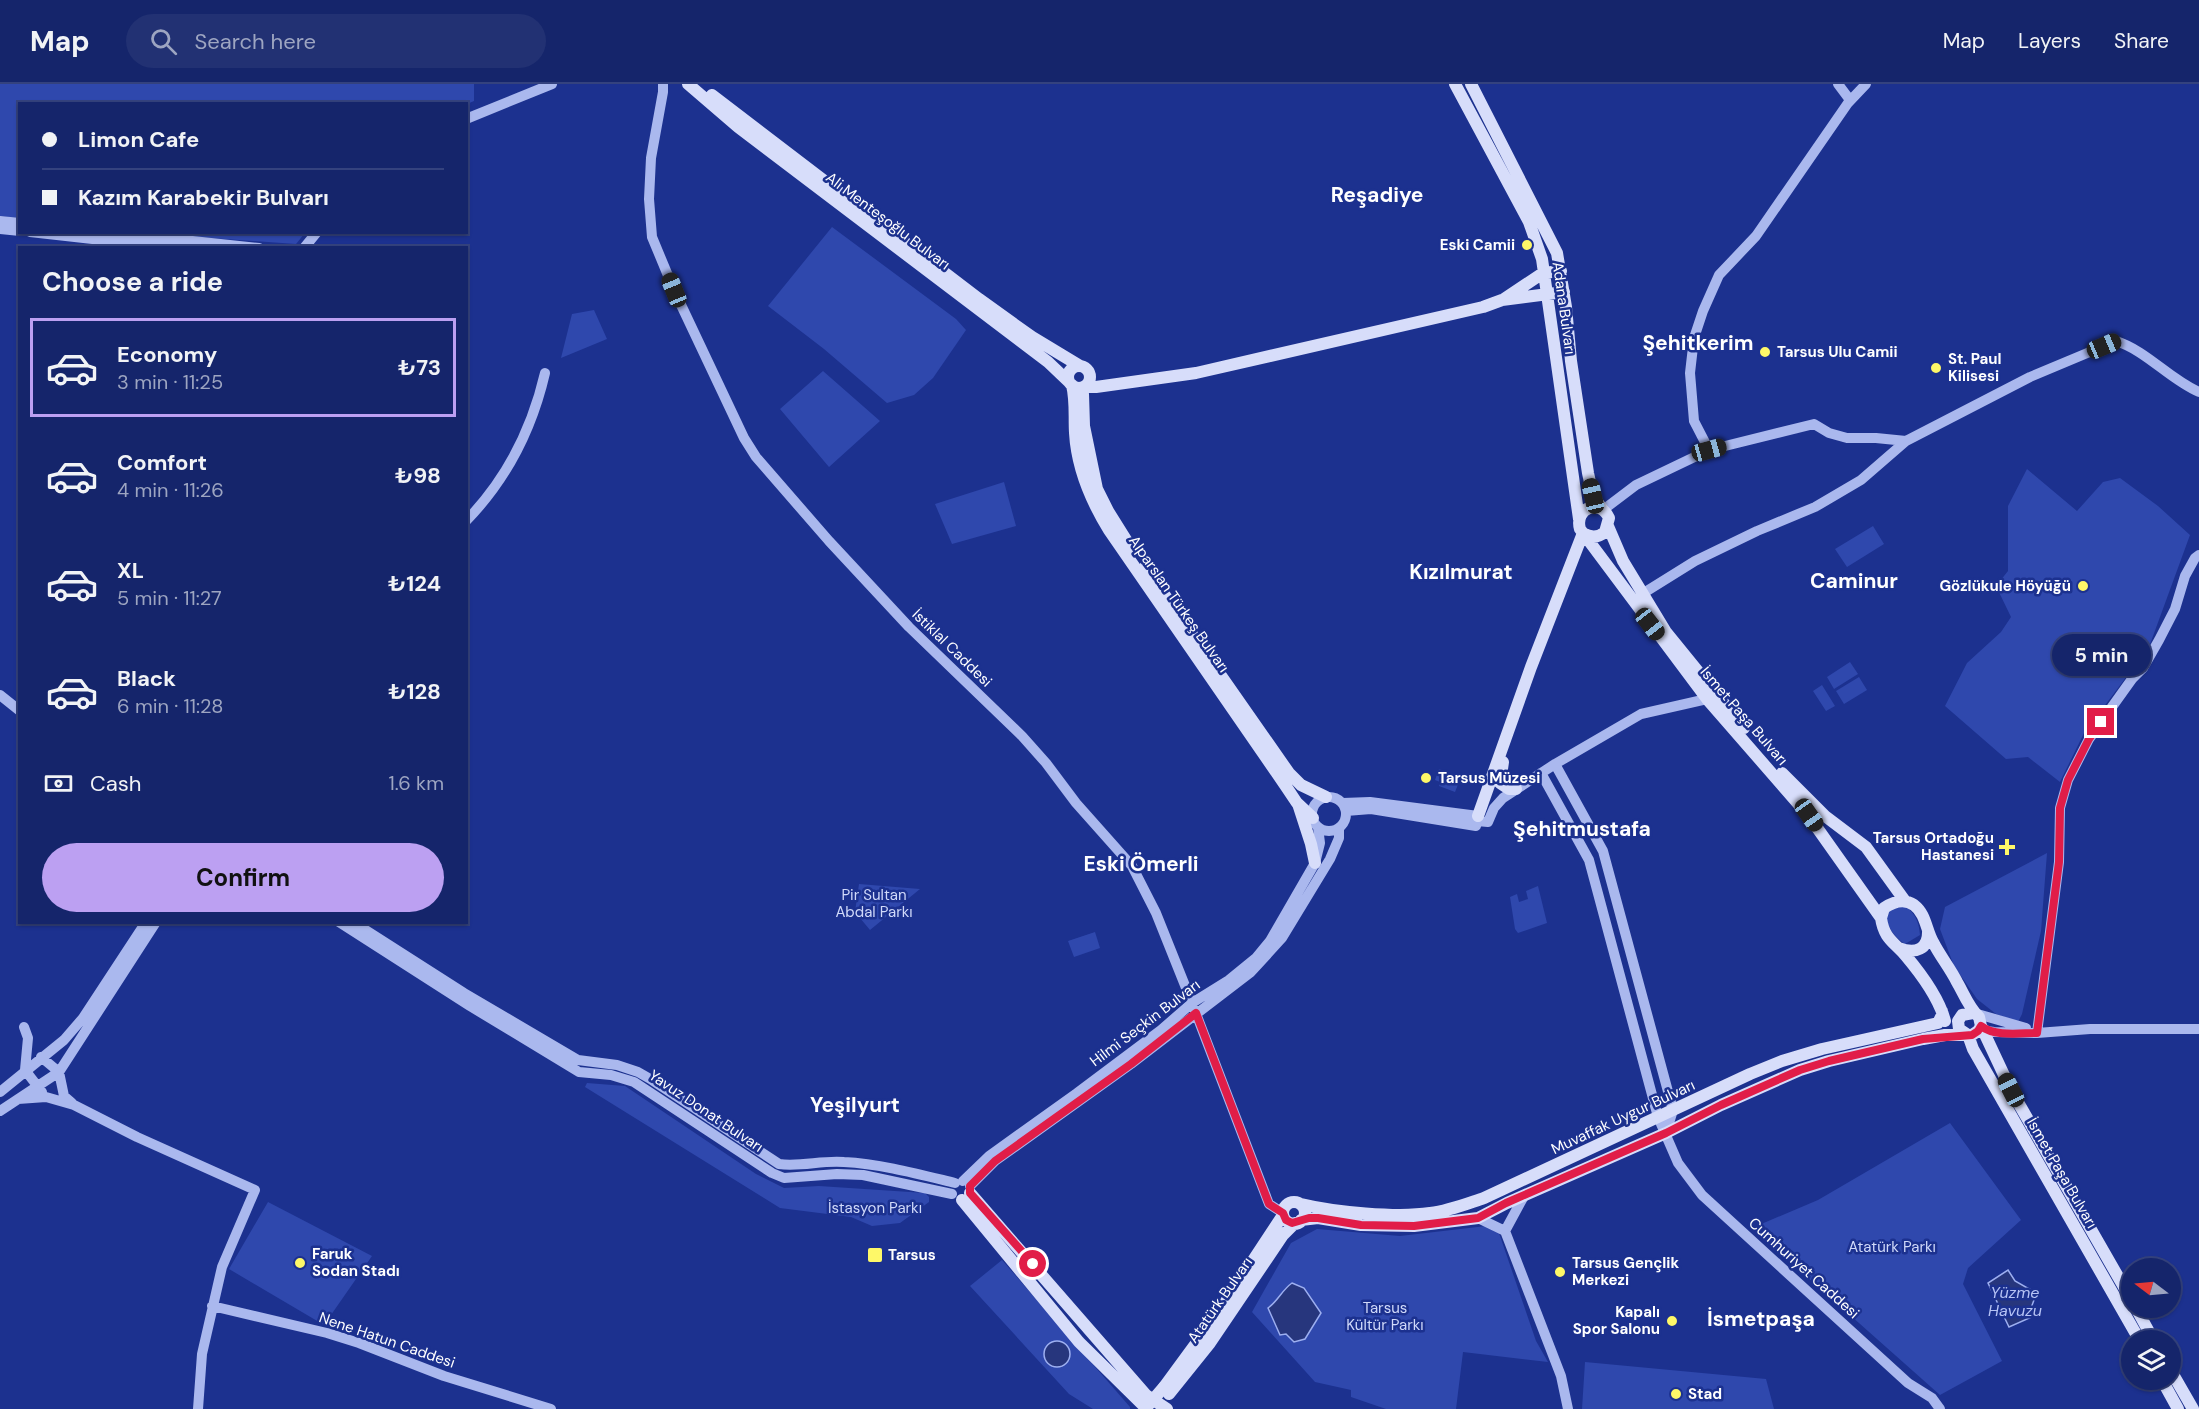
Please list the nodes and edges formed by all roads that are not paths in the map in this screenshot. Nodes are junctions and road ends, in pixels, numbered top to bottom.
1 (552, 84) edge
2 (688, 84) edge
3 (698, 84) edge
4 (1455, 84) edge
5 (1471, 84) edge
6 (1838, 84) edge
7 (1866, 84) edge
8 (663, 88) edge
9 (1850, 100) junction
10 (468, 117) edge
11 (0, 221) edge
12 (18, 223) edge
13 (0, 230) edge
14 (18, 231) edge
15 (48, 234) edge
16 (127, 234) edge
17 (315, 234) edge
18 (155, 246) edge
19 (240, 246) edge
20 (306, 246) edge
21 (1561, 271) junction
22 (1544, 273) junction
23 (1564, 292) junction
24 (1546, 295) junction
25 (1502, 300) junction
26 (545, 374) dead end
27 (1079, 381) junction
28 (2199, 392) edge
29 (1906, 441) junction
30 (1709, 450) junction
31 (1603, 510) junction
32 (468, 519) edge
33 (1579, 519) junction
34 (1608, 526) junction
35 (1583, 533) junction
36 (2199, 555) edge
37 (1642, 594) junction
38 (0, 695) edge
39 (1711, 696) junction
40 (18, 709) edge
41 (1512, 723) junction
42 (1555, 764) junction
43 (1541, 773) junction
44 (1516, 789) junction
45 (1326, 797) junction
46 (1297, 803) junction
47 (1345, 807) junction
48 (1481, 820) junction
49 (1316, 822) junction
50 (1339, 828) junction
51 (1315, 863) junction
52 (1615, 896) junction
53 (1905, 901) junction
54 (1601, 904) junction
55 (1881, 918) junction
56 (145, 924) edge
57 (155, 924) edge
58 (342, 924) edge
59 (356, 924) edge
60 (1928, 929) junction
61 (1899, 948) junction
62 (1194, 1008) junction
63 (1973, 1012) junction
64 (1960, 1018) junction
65 (1942, 1022) junction
66 (1981, 1026) junction
67 (24, 1027) dead end
68 (2199, 1029) edge
69 (2037, 1033) junction
70 (1968, 1035) junction
71 (41, 1057) junction
72 (25, 1070) junction
73 (59, 1072) junction
74 (38, 1087) junction
75 (0, 1092) edge
76 (46, 1097) junction
77 (18, 1100) junction
78 (74, 1105) junction
79 (1673, 1110) junction
80 (0, 1111) edge
81 (1658, 1117) junction
82 (1666, 1133) junction
83 (962, 1189) junction
84 (1524, 1196) junction
85 (1301, 1204) junction
86 (1283, 1214) junction
87 (1478, 1218) junction
88 (1298, 1222) junction
89 (1505, 1231) junction
90 (2121, 1282) edge
91 (212, 1306) junction
92 (2134, 1330) edge
93 (2181, 1388) edge
94 (1166, 1390) junction
95 (2168, 1390) edge
96 (1144, 1404) edge
97 (198, 1409) edge
98 (551, 1409) edge
99 (1156, 1409) edge
100 (1167, 1409) edge
101 (1568, 1409) edge
102 (1940, 1409) edge
103 (2178, 1409) edge
104 (2193, 1409) edge

1 - 10 street
2 - 27 main road, Ali Menteşoğlu Bulvarı
3 - 27 main road, Ali Menteşoğlu Bulvarı
4 - 22 main road, Adana Bulvarı
5 - 21 main road, Adana Bulvarı
6 - 9 street
7 - 9 street
8 - 62 street, İstiklal Caddesi
9 - 30 street
11 - 12 street
13 - 14 street
15 - 18 street
16 - 19 street
17 - 20 street
21 - 22 main road
21 - 23 main road, Adana Bulvarı
22 - 24 main road, Adana Bulvarı
22 - 25 main road
23 - 24 main road
23 - 31 main road, Adana Bulvarı
24 - 25 main road
24 - 33 main road, Adana Bulvarı
25 - 27 main road
26 - 32 street
27 - 45 main road, Alparslan Türkeş Bulvarı
27 - 46 main road, Alparslan Türkeş Bulvarı
28 - 29 street
29 - 30 street
29 - 37 street
30 - 31 street
31 - 33 main road
31 - 34 main road
33 - 35 main road
34 - 35 main road
34 - 37 main road
35 - 39 main road, İsmet Paşa Bulvarı
35 - 41 main road
36 - 69 street
37 - 39 main road
38 - 40 street
39 - 42 street
39 - 53 main road, İsmet Paşa Bulvarı
39 - 55 main road, İsmet Paşa Bulvarı
41 - 44 main road
41 - 48 main road
42 - 43 street
42 - 52 street
43 - 44 street
43 - 54 street, Cumhuriyet Caddesi
44 - 48 street
45 - 47 street
45 - 49 street
46 - 49 main road, Alparslan Türkeş Bulvarı
46 - 51 main road
47 - 48 street
47 - 50 street
49 - 50 street
49 - 51 street, Hilmi Seçkin Bulvarı
50 - 62 street, Hilmi Seçkin Bulvarı
51 - 62 street, Hilmi Seçkin Bulvarı
52 - 54 street
52 - 79 street
53 - 55 main road
53 - 60 main road, İsmet Paşa Bulvarı
54 - 81 street, Cumhuriyet Caddesi
55 - 61 main road, İsmet Paşa Bulvarı
56 - 71 street
57 - 73 street
58 - 83 street, Yavuz Donat Bulvarı
59 - 83 street, Yavuz Donat Bulvarı
60 - 61 main road
60 - 63 main road, İsmet Paşa Bulvarı
61 - 65 main road, İsmet Paşa Bulvarı
62 - 83 street, Hilmi Seçkin Bulvarı
62 - 86 street, İstiklal Caddesi
63 - 64 main road
63 - 66 main road, İsmet Paşa Bulvarı
63 - 69 street
64 - 65 main road, Muvaffak Uygur Bulvarı
64 - 70 main road
65 - 79 main road, Muvaffak Uygur Bulvarı
66 - 69 street
66 - 70 main road
66 - 90 main road, İsmet Paşa Bulvarı
67 - 72 street
68 - 69 street
70 - 82 main road, Muvaffak Uygur Bulvarı
70 - 92 main road, İsmet Paşa Bulvarı
71 - 72 street
71 - 73 street
72 - 74 street
72 - 75 street
73 - 74 street
73 - 78 street
74 - 76 street
74 - 77 street
76 - 77 street
76 - 78 street
77 - 80 street
78 - 91 street
79 - 81 main road, Muvaffak Uygur Bulvarı
79 - 82 street
81 - 82 street, Cumhuriyet Caddesi
81 - 85 main road, Muvaffak Uygur Bulvarı
82 - 84 main road, Muvaffak Uygur Bulvarı
82 - 102 street, Cumhuriyet Caddesi
83 - 96 main road
84 - 87 main road, Muvaffak Uygur Bulvarı
84 - 89 street
85 - 86 main road
85 - 88 main road
86 - 88 main road
86 - 94 main road, Atatürk Bulvarı
87 - 88 main road, Muvaffak Uygur Bulvarı
87 - 89 street
88 - 94 main road, Atatürk Bulvarı
89 - 101 street
91 - 97 street
91 - 98 street, Nene Hatun Caddesi
93 - 104 main road
94 - 96 main road, bridge
94 - 99 main road
95 - 103 main road
96 - 100 main road

